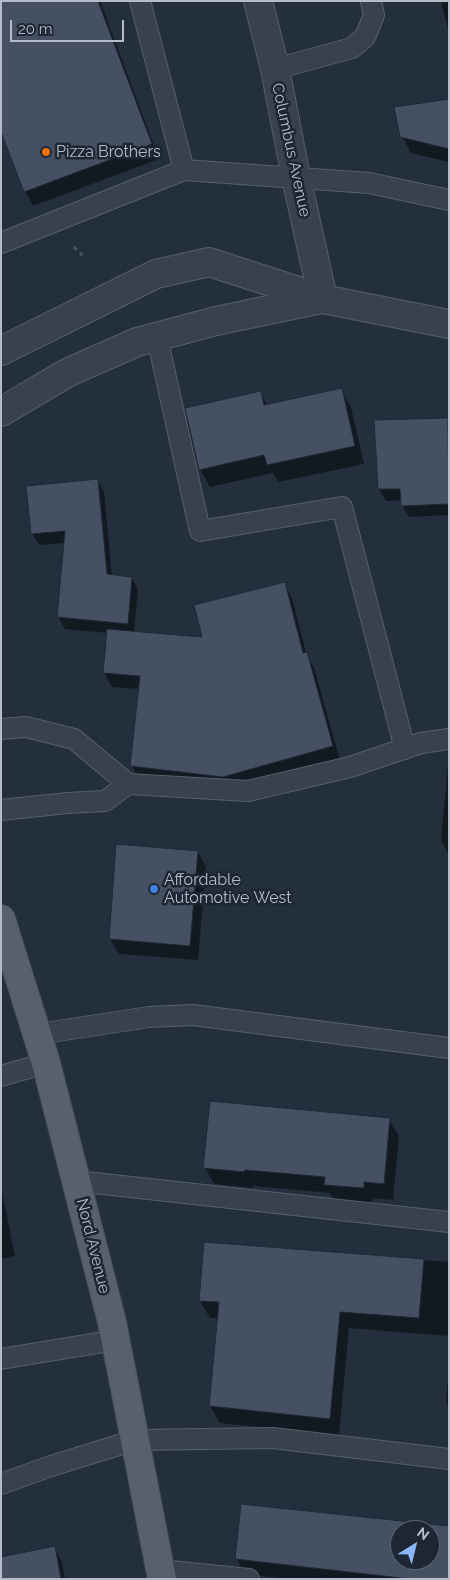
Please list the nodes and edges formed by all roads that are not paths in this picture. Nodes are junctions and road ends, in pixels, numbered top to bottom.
1 (140, 1) edge
2 (258, 1) edge
3 (372, 1) edge
4 (275, 69) junction
5 (184, 170) junction
6 (296, 177) junction
7 (449, 200) edge
8 (1, 243) edge
9 (323, 299) junction
10 (449, 324) edge
11 (157, 337) junction
12 (1, 351) edge
13 (1, 412) edge
14 (1, 729) edge
15 (449, 739) edge
16 (405, 749) junction
17 (128, 784) junction
18 (1, 810) edge
19 (3, 932) edge
20 (38, 1034) junction
21 (449, 1048) edge
22 (46, 1063) junction
23 (1, 1076) edge
24 (76, 1181) junction
25 (449, 1222) edge
26 (116, 1340) junction
27 (1, 1359) edge
28 (135, 1440) junction
29 (449, 1459) edge
30 (1, 1484) edge
31 (161, 1574) edge
32 (249, 1579) edge

1 - 5 lane
2 - 4 street, Columbus Avenue
3 - 4 lane
4 - 6 street, Columbus Avenue
5 - 6 lane
5 - 8 lane
6 - 7 lane
6 - 9 street, Columbus Avenue
9 - 10 street
9 - 11 street
9 - 12 street
11 - 13 street
11 - 16 lane
14 - 17 lane
15 - 16 lane
16 - 17 lane
17 - 18 lane
19 - 20 main road, Nord Avenue
20 - 21 lane
20 - 22 main road, Nord Avenue
22 - 23 lane
22 - 24 main road, Nord Avenue
24 - 25 lane
24 - 26 main road, Nord Avenue
26 - 27 lane
26 - 28 main road, Nord Avenue
28 - 29 lane
28 - 30 lane
28 - 31 main road, Nord Avenue
31 - 32 lane

